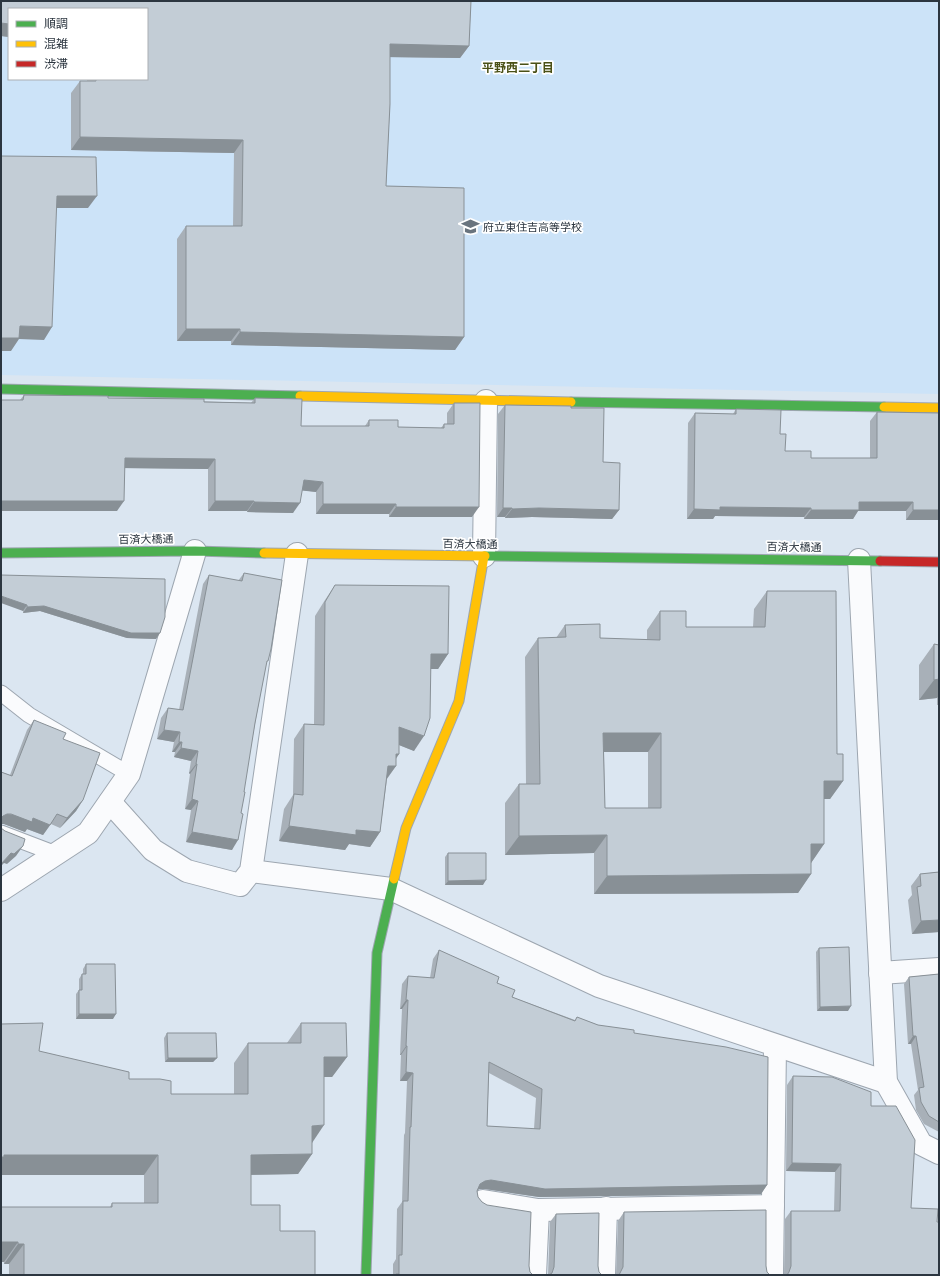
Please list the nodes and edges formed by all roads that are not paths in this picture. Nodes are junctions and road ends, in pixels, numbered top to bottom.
1 (1, 389) edge
2 (486, 401) junction
3 (939, 408) edge
4 (195, 551) junction
5 (1, 553) edge
6 (297, 554) junction
7 (484, 556) junction
8 (859, 560) junction
9 (939, 562) edge
10 (1, 693) edge
11 (129, 774) junction
12 (110, 802) junction
13 (1, 833) edge
14 (56, 854) junction
15 (251, 871) junction
16 (391, 889) junction
17 (1, 890) edge
18 (939, 969) edge
19 (880, 973) junction
20 (775, 1046) junction
21 (886, 1082) junction
22 (939, 1153) edge
23 (483, 1201) edge
24 (773, 1206) junction
25 (606, 1208) junction
26 (538, 1210) junction
27 (366, 1275) edge
28 (535, 1275) edge
29 (604, 1275) edge
30 (772, 1275) edge

1 - 2 street
2 - 3 street
2 - 7 street
4 - 5 street, 百済大橋通
4 - 6 street, 百済大橋通
4 - 11 street
6 - 7 street, 百済大橋通
6 - 15 street
7 - 8 street, 百済大橋通
7 - 16 street
8 - 9 street, 百済大橋通
8 - 19 street
10 - 11 lane
11 - 12 street
12 - 14 street
12 - 15 street
13 - 14 lane
14 - 17 street
15 - 16 street
16 - 20 street
16 - 27 street
18 - 19 street
19 - 21 street
20 - 21 street
20 - 24 street
21 - 22 street
23 - 26 street
24 - 25 street
24 - 30 street
25 - 26 street
25 - 29 street
26 - 28 street

